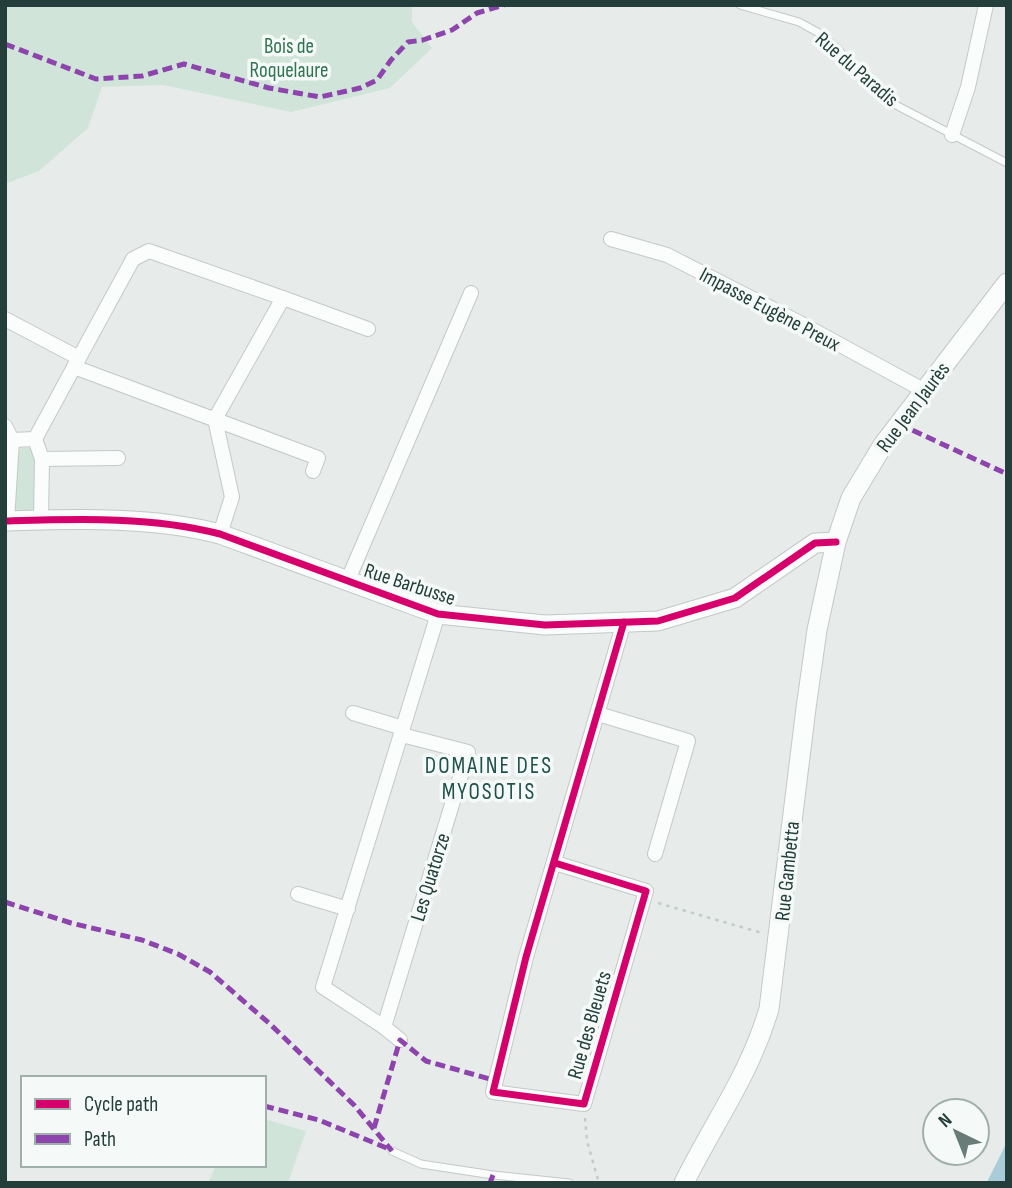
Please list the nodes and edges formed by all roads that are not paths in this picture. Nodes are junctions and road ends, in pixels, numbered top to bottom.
1 (740, 5) edge
2 (986, 5) edge
3 (952, 135) junction
4 (1007, 163) edge
5 (611, 239) dead end
6 (1007, 283) edge
7 (471, 293) dead end
8 (283, 298) junction
9 (5, 319) edge
10 (368, 329) dead end
11 (76, 362) junction
12 (925, 391) junction
13 (215, 419) junction
14 (7, 432) edge
15 (35, 439) junction
16 (118, 457) dead end
17 (42, 459) junction
18 (313, 471) dead end
19 (41, 520) junction
20 (6, 521) edge
21 (220, 534) junction
22 (836, 542) junction
23 (347, 582) junction
24 (438, 614) junction
25 (624, 622) junction
26 (353, 713) dead end
27 (598, 714) junction
28 (402, 731) junction
29 (655, 854) dead end
30 (555, 863) junction
31 (298, 894) dead end
32 (348, 909) junction
33 (384, 1027) junction
34 (400, 1040) dead end
35 (393, 1151) dead end
36 (569, 1183) edge
37 (684, 1183) edge

1 - 3 lane, Rue du Paradis
2 - 3 street
3 - 4 lane, Rue du Paradis
5 - 12 street, Impasse Eugène Preux
6 - 12 main road, Rue Jean Jaurès
7 - 23 street, Rue Barbusse
8 - 10 street
8 - 11 street
8 - 13 street
9 - 11 street
11 - 13 street
11 - 15 street
12 - 22 main road, Rue Jean Jaurès
13 - 18 street
13 - 21 street
14 - 15 street
14 - 20 street
15 - 17 street
16 - 17 street
17 - 19 street
19 - 20 main road, Rue Barbusse
19 - 21 main road, Rue Barbusse
21 - 23 main road, Rue Barbusse
22 - 25 main road, Rue Barbusse
22 - 37 main road, Rue Gambetta
23 - 24 main road, Rue Barbusse
24 - 25 main road, Rue Barbusse
24 - 28 street
25 - 27 street, Rue des Bleuets
26 - 28 street, Les Quatorze
27 - 29 street
27 - 30 street, Rue des Bleuets
28 - 32 street
28 - 33 street, Les Quatorze
30 - 30 street, Rue des Bleuets
31 - 32 street
32 - 33 street
33 - 34 street
35 - 36 lane

